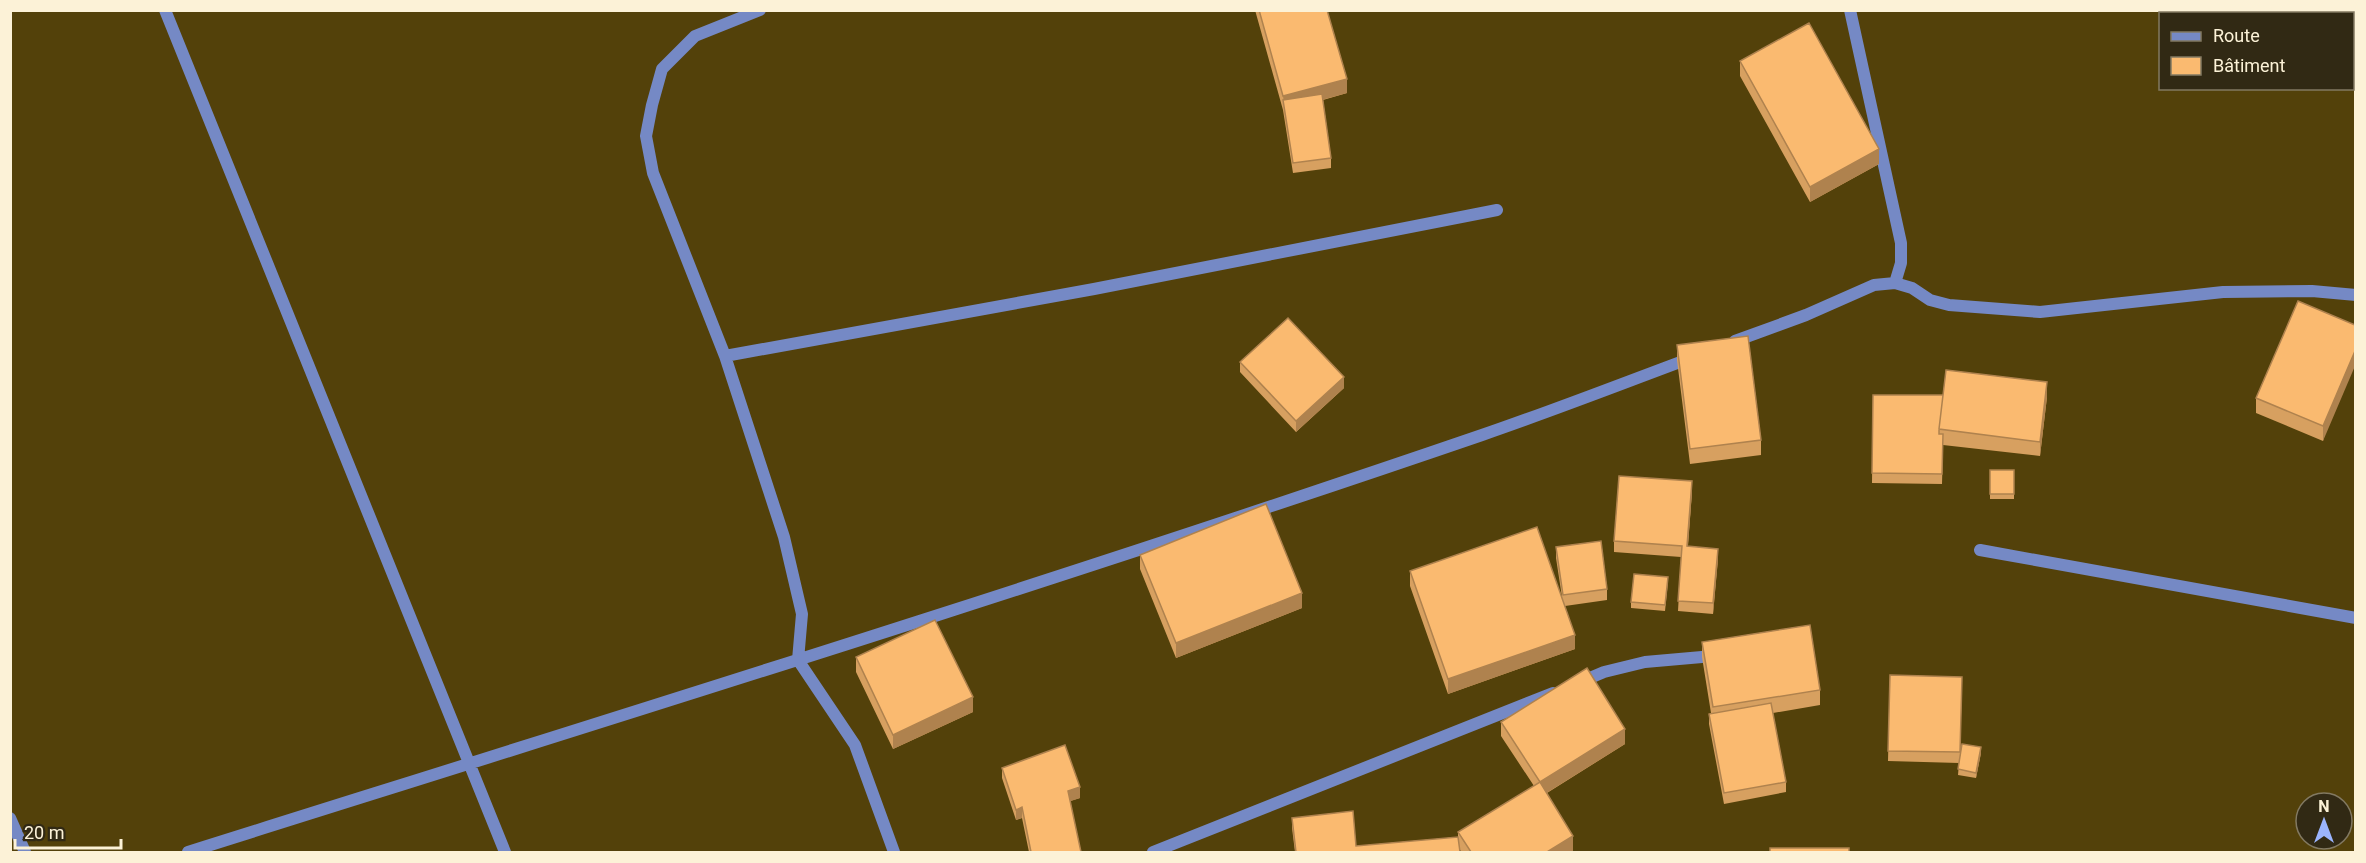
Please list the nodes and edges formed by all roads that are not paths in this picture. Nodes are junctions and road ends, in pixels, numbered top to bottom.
1 (165, 10) edge
2 (760, 10) edge
3 (1850, 10) edge
4 (1497, 210) dead end
5 (1895, 283) junction
6 (2355, 295) edge
7 (1728, 344) edge
8 (1706, 352) edge
9 (725, 356) junction
10 (1980, 550) dead end
11 (2355, 618) edge
12 (1702, 657) edge
13 (798, 660) junction
14 (469, 764) junction
15 (10, 819) edge
16 (25, 852) edge
17 (188, 852) edge
18 (505, 852) edge
19 (894, 852) edge
20 (1153, 852) edge

1 - 14 street
2 - 9 street
3 - 5 street
4 - 9 street
5 - 6 street
5 - 7 street
8 - 13 street
9 - 13 street
10 - 11 street
12 - 20 street
13 - 14 street
13 - 19 street
14 - 17 street
14 - 18 street
15 - 16 street

